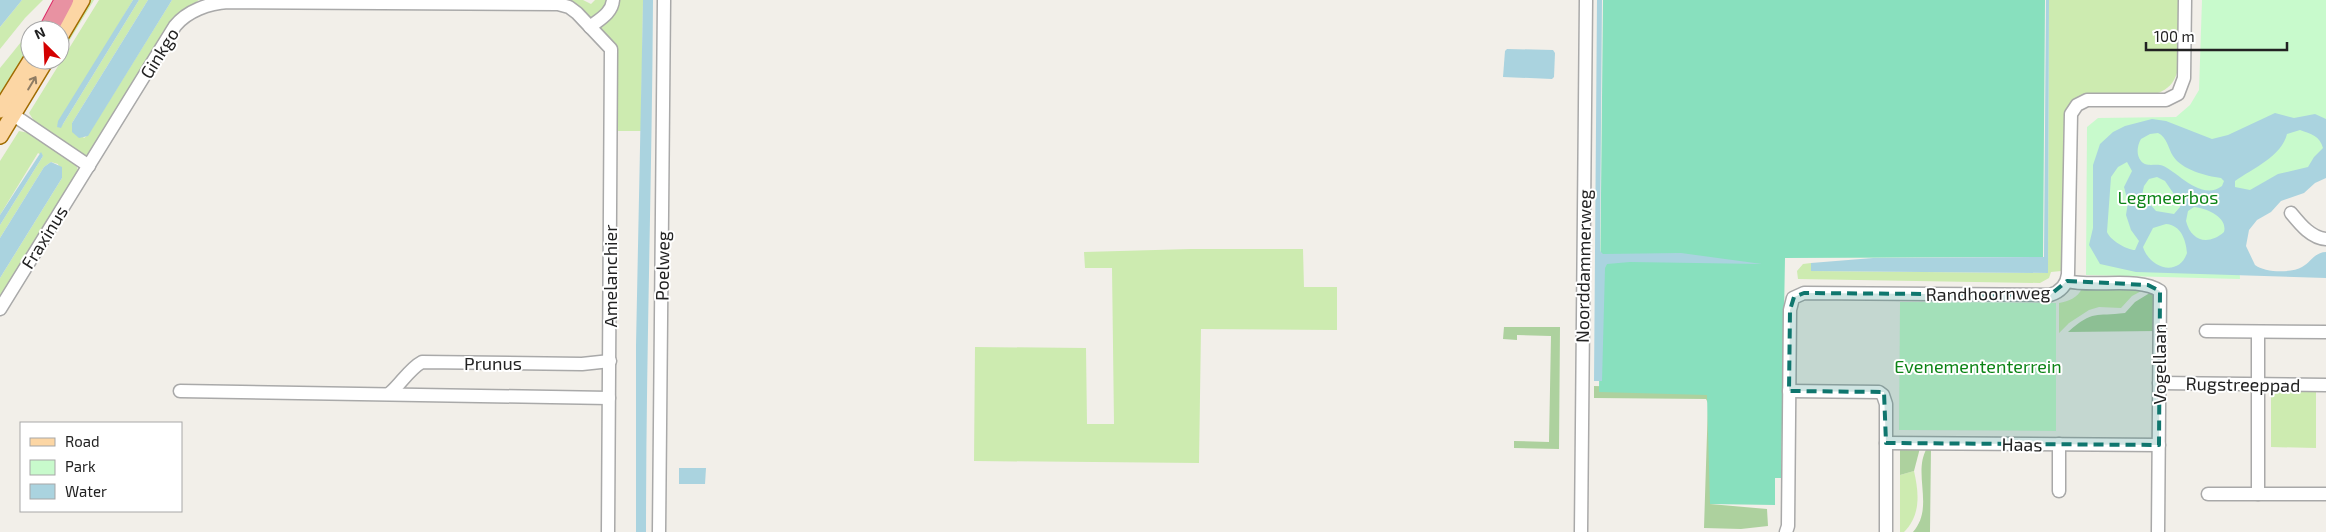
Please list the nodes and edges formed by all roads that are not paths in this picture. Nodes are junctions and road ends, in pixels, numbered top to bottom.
1 (64, 0) edge
2 (70, 0) edge
3 (82, 0) edge
4 (613, 0) edge
5 (664, 0) edge
6 (1586, 0) edge
7 (2185, 0) edge
8 (54, 20) edge
9 (56, 20) edge
10 (70, 20) edge
11 (590, 27) junction
12 (26, 70) edge
13 (38, 70) edge
14 (5, 110) edge
15 (0, 136) edge
16 (89, 166) junction
17 (2291, 213) dead end
18 (2326, 239) edge
19 (2067, 281) junction
20 (0, 308) edge
21 (2206, 331) dead end
22 (2258, 332) junction
23 (2326, 332) edge
24 (610, 361) junction
25 (2159, 383) junction
26 (2258, 384) junction
27 (2326, 385) edge
28 (180, 391) dead end
29 (1789, 391) junction
30 (390, 393) junction
31 (609, 398) junction
32 (1886, 443) junction
33 (2059, 444) junction
34 (2159, 445) junction
35 (2059, 492) dead end
36 (2208, 494) dead end
37 (2258, 494) junction
38 (2326, 494) edge
39 (608, 532) edge
40 (659, 532) edge
41 (1581, 532) edge
42 (1786, 532) edge
43 (1886, 532) edge
44 (2158, 532) edge

1 - 8 highway
2 - 9 main road
3 - 10 main road
4 - 11 street
5 - 40 street, Poelweg
6 - 41 street, Noorddammerweg
7 - 19 street, Randhoornweg
11 - 16 street, Ginkgo
11 - 24 street, Amelanchier
12 - 14 main road
14 -> 13 main road
14 - 15 main road
14 - 16 street
16 - 20 street, Fraxinus
17 - 18 street
19 - 25 street, Vogellaan
19 - 29 street, Randhoornweg
21 - 22 street
22 - 23 street
22 - 26 street
24 - 30 street, Prunus
24 - 31 street, Amelanchier
25 - 26 street, Rugstreeppad
25 - 34 street, Vogellaan
26 - 27 street, Rugstreeppad
26 - 37 street
28 - 30 street, Prunus
29 - 32 street
29 - 42 street, Randhoornweg
30 - 31 street, Prunus
31 - 39 street, Amelanchier
32 - 33 street, Haas
32 - 43 street
33 - 34 street, Haas
33 - 35 street
34 - 44 street, Vogellaan
36 - 37 street
37 - 38 street

